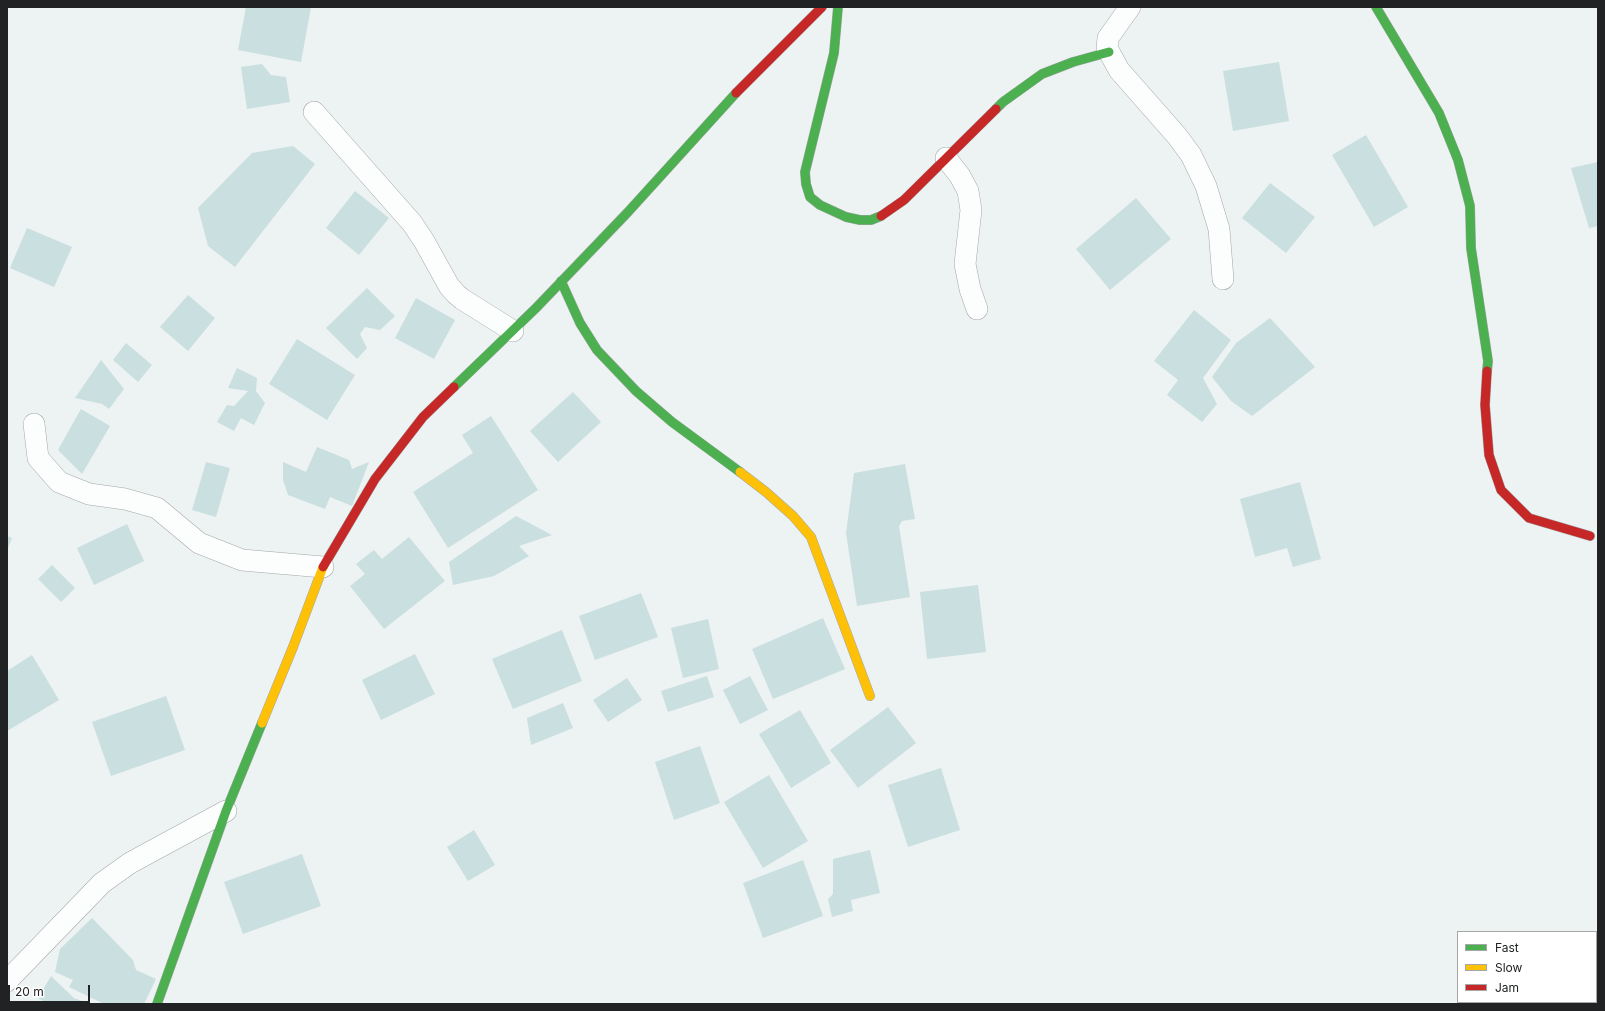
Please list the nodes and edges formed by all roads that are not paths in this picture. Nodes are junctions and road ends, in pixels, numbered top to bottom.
1 (822, 7) edge
2 (838, 7) edge
3 (1130, 7) edge
4 (1376, 7) edge
5 (1109, 52) junction
6 (314, 112) dead end
7 (946, 158) junction
8 (1223, 279) dead end
9 (561, 281) junction
10 (977, 309) dead end
11 (513, 331) junction
12 (34, 424) dead end
13 (1590, 536) dead end
14 (323, 567) junction
15 (870, 696) dead end
16 (226, 811) junction
17 (7, 982) edge
18 (156, 1004) edge

1 - 9 street
2 - 7 street
3 - 5 street
4 - 13 street
5 - 7 street
5 - 8 street
6 - 11 street
7 - 10 street
9 - 11 street
9 - 15 street
11 - 14 street
12 - 14 street
14 - 16 street
16 - 17 street
16 - 18 street

